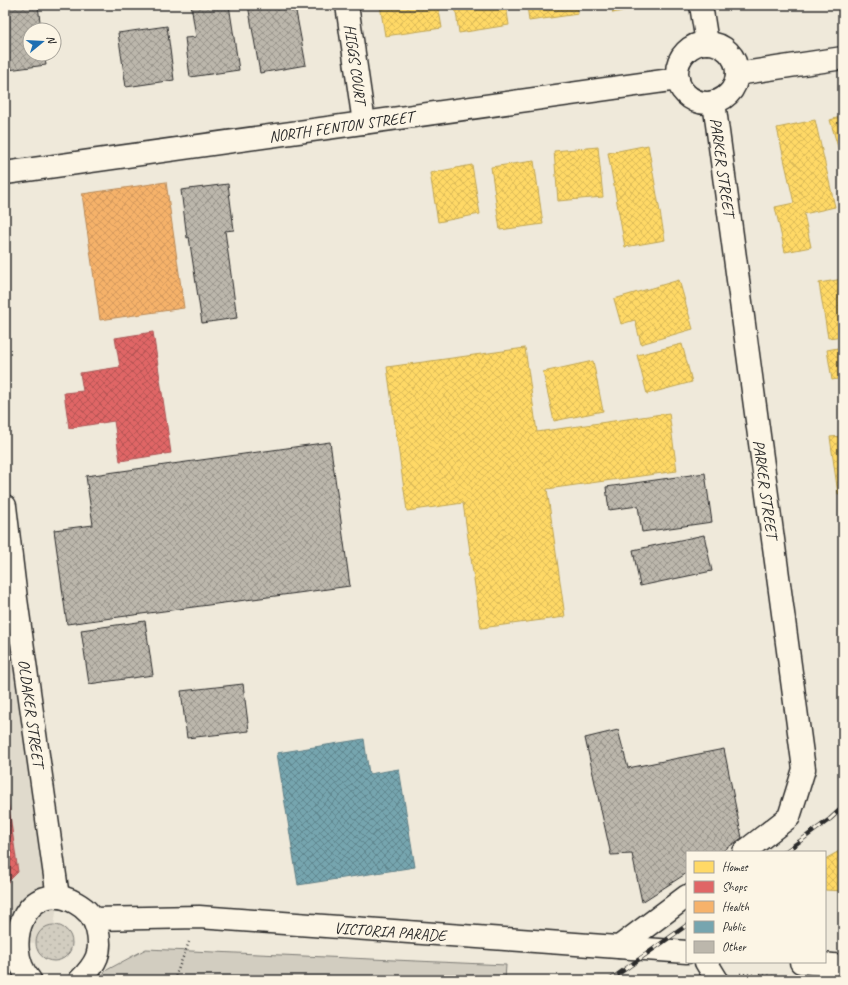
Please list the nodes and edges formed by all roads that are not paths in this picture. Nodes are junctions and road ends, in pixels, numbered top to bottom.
1 (347, 5) edge
2 (701, 5) edge
3 (707, 43) junction
4 (843, 58) edge
5 (737, 74) junction
6 (678, 79) junction
7 (714, 102) junction
8 (364, 123) junction
9 (5, 173) edge
10 (5, 506) edge
11 (11, 599) edge
12 (745, 851) edge
13 (58, 897) junction
14 (686, 897) edge
15 (93, 919) junction
16 (7, 944) edge
17 (619, 947) junction
18 (686, 952) edge
19 (707, 963) edge
20 (812, 963) edge
21 (843, 966) edge
22 (726, 978) edge
23 (30, 980) edge
24 (80, 980) edge

1 - 8 street, HIGGS COURT
2 - 3 street
3 - 5 street
3 - 6 street
4 - 5 street
5 - 7 street
6 - 7 street
6 - 8 street, NORTH FENTON STREET
7 - 12 street, PARKER STREET
8 - 9 street, NORTH FENTON STREET
10 - 11 street, OLDAKER STREET
11 - 13 street, OLDAKER STREET
13 - 15 street
13 - 16 street
14 - 17 street
15 - 17 street, VICTORIA PARADE
15 - 24 street
16 - 23 street
17 - 18 street, VICTORIA PARADE
19 - 22 street
20 - 21 street

